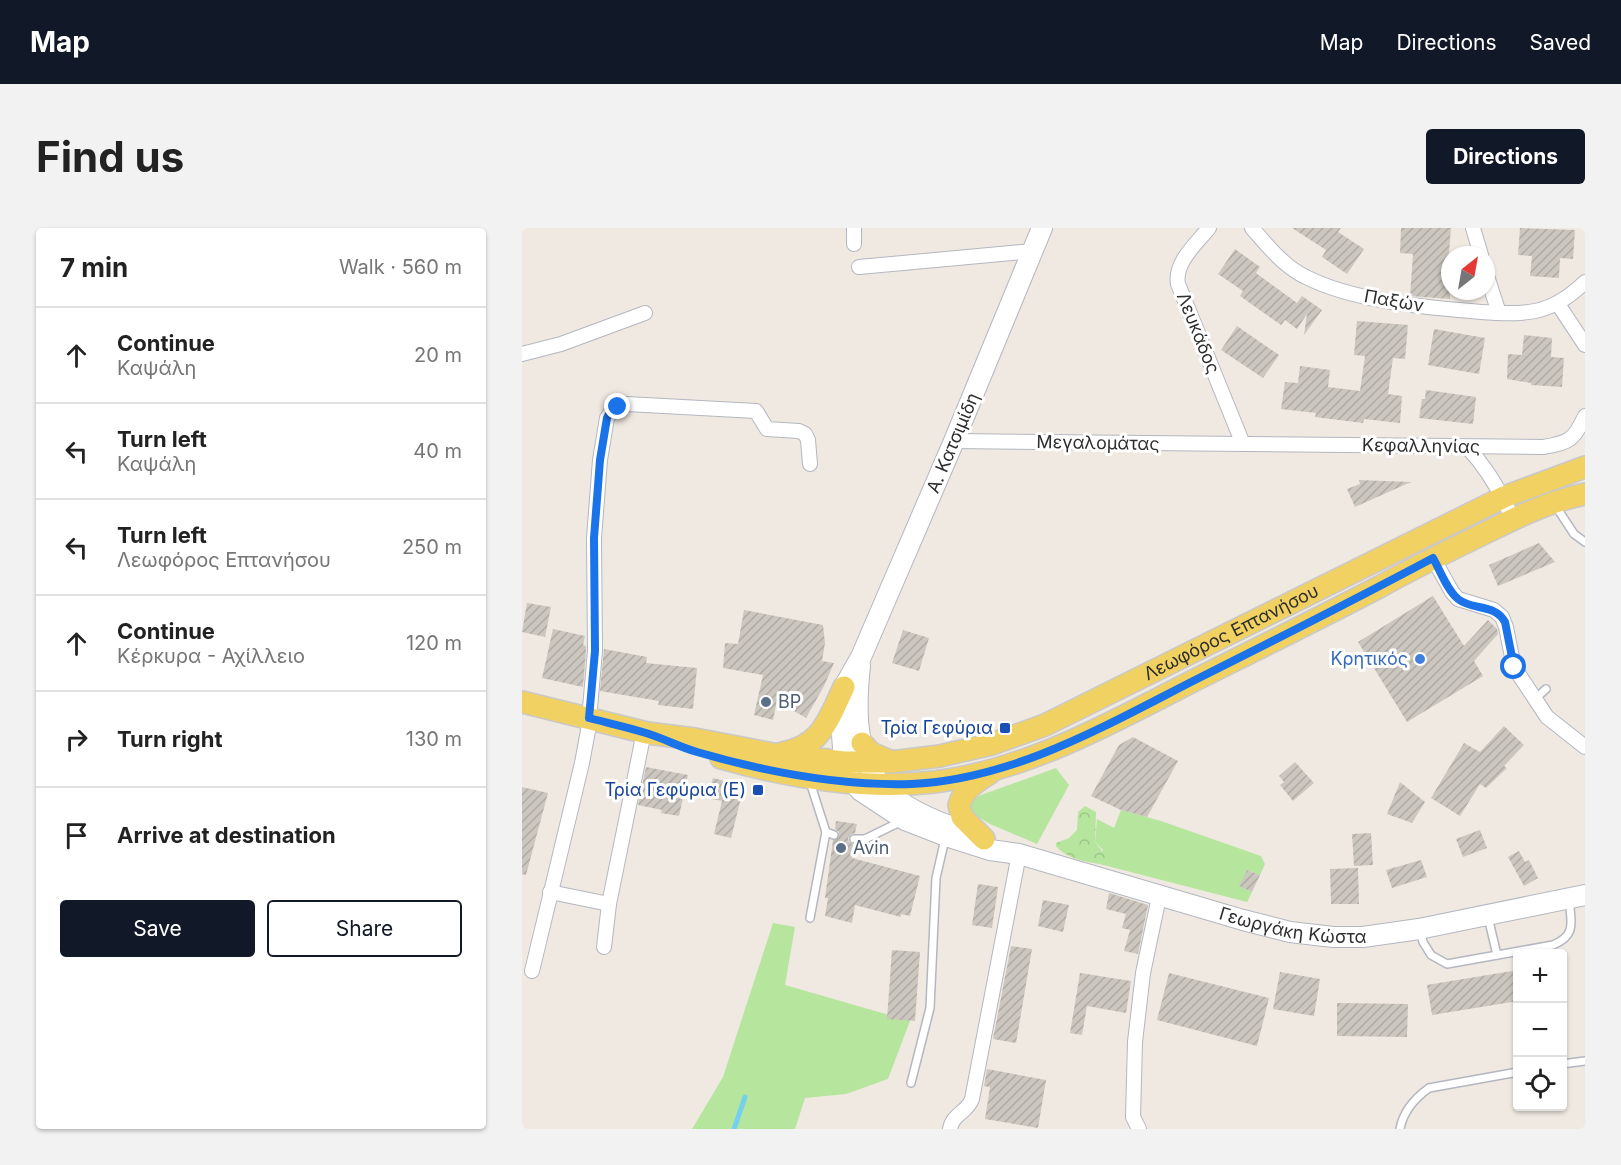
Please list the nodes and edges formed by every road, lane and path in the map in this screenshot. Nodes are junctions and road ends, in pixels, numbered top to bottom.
1 (854, 228) edge
2 (1042, 228) edge
3 (1209, 228) edge
4 (1252, 228) edge
5 (1473, 228) edge
6 (854, 244) dead end
7 (1478, 246) edge
8 (1033, 251) junction
9 (859, 267) dead end
10 (1585, 282) edge
11 (1495, 300) edge
12 (1558, 304) junction
13 (645, 313) dead end
14 (1499, 313) junction
15 (1585, 345) edge
16 (522, 354) edge
17 (1585, 416) edge
18 (954, 441) junction
19 (1243, 444) junction
20 (1467, 447) junction
21 (810, 464) dead end
22 (1585, 467) edge
23 (1585, 494) edge
24 (1503, 497) junction
25 (1554, 503) junction
26 (1513, 520) junction
27 (1585, 542) edge
28 (1433, 558) junction
29 (861, 657) junction
30 (844, 687) junction
31 (1546, 689) dead end
32 (1535, 699) junction
33 (522, 702) edge
34 (589, 718) junction
35 (646, 732) junction
36 (1585, 747) edge
37 (865, 753) junction
38 (773, 754) junction
39 (844, 762) junction
40 (1004, 766) junction
41 (808, 777) junction
42 (852, 782) junction
43 (879, 783) junction
44 (904, 820) junction
45 (826, 832) junction
46 (834, 835) dead end
47 (946, 836) junction
48 (854, 839) dead end
49 (984, 839) junction
50 (1013, 853) junction
51 (550, 892) junction
52 (1577, 896) edge
53 (1159, 897) junction
54 (609, 904) junction
55 (1488, 915) junction
56 (810, 918) dead end
57 (1419, 929) junction
58 (604, 947) dead end
59 (1497, 955) junction
60 (532, 971) dead end
61 (1585, 1060) edge
62 (1567, 1063) edge
63 (1513, 1073) edge
64 (911, 1083) dead end
65 (950, 1129) edge
66 (1139, 1129) edge
67 (1400, 1129) edge

1 - 6 street
2 - 8 main road, Α. Κατσιμίδη
3 - 19 street, Λευκάδος
4 - 14 street, Παξών
5 - 7 street
8 - 9 street
8 - 18 main road, Α. Κατσιμίδη
10 - 12 street, Παξών
11 - 14 street
12 - 14 street, Παξών
12 - 15 street
13 - 16 street
17 - 20 street, Κεφαλληνίας
18 - 19 street, Μεγαλομάτας
18 - 29 main road, Α. Κατσιμίδη
19 - 20 street, Κεφαλληνίας
20 - 24 street
21 - 34 street
22 - 24 main road, Λεωφόρος Επτανήσου
23 - 25 main road, Λεωφόρος Επτανήσου
24 - 26 street
24 - 37 main road, Λεωφόρος Επτανήσου
25 - 26 main road, Λεωφόρος Επτανήσου
25 - 27 lane
26 - 28 main road, Λεωφόρος Επτανήσου
28 - 32 street
28 - 40 main road, Λεωφόρος Επτανήσου
29 - 30 main road, Α. Κατσιμίδη
29 - 37 main road, Α. Κατσιμίδη
30 - 38 main road
30 - 39 main road, Α. Κατσιμίδη
31 - 32 lane
32 - 36 street
33 - 34 main road
34 - 35 main road
34 - 51 street
35 - 38 main road, Λεωφόρος Επτανήσου
35 - 41 main road, Λεωφόρος Επτανήσου
35 - 54 street
37 - 39 main road, Λεωφόρος Επτανήσου
37 - 43 main road
38 - 39 main road, Λεωφόρος Επτανήσου
39 - 42 main road, Α. Κατσιμίδη
40 - 43 main road, Λεωφόρος Επτανήσου
40 - 49 main road
41 - 42 main road, Λεωφόρος Επτανήσου
41 - 45 lane
42 - 43 main road, Λεωφόρος Επτανήσου
42 - 44 main road, Γεωργάκη Κώστα
43 - 49 main road, Γεωργάκη Κώστα
44 - 47 main road, Γεωργάκη Κώστα
44 - 48 lane
45 - 46 lane
45 - 56 lane
47 - 50 main road, Γεωργάκη Κώστα
47 - 64 lane
49 - 50 main road, Γεωργάκη Κώστα
50 - 53 main road, Γεωργάκη Κώστα
50 - 65 street
51 - 54 street
51 - 60 street
52 - 55 main road, Γεωργάκη Κώστα
52 - 59 lane
53 - 57 main road, Γεωργάκη Κώστα
53 - 66 street
54 - 58 street
55 - 57 main road, Γεωργάκη Κώστα
55 - 59 lane
57 - 59 lane
61 - 62 lane
63 - 67 lane

